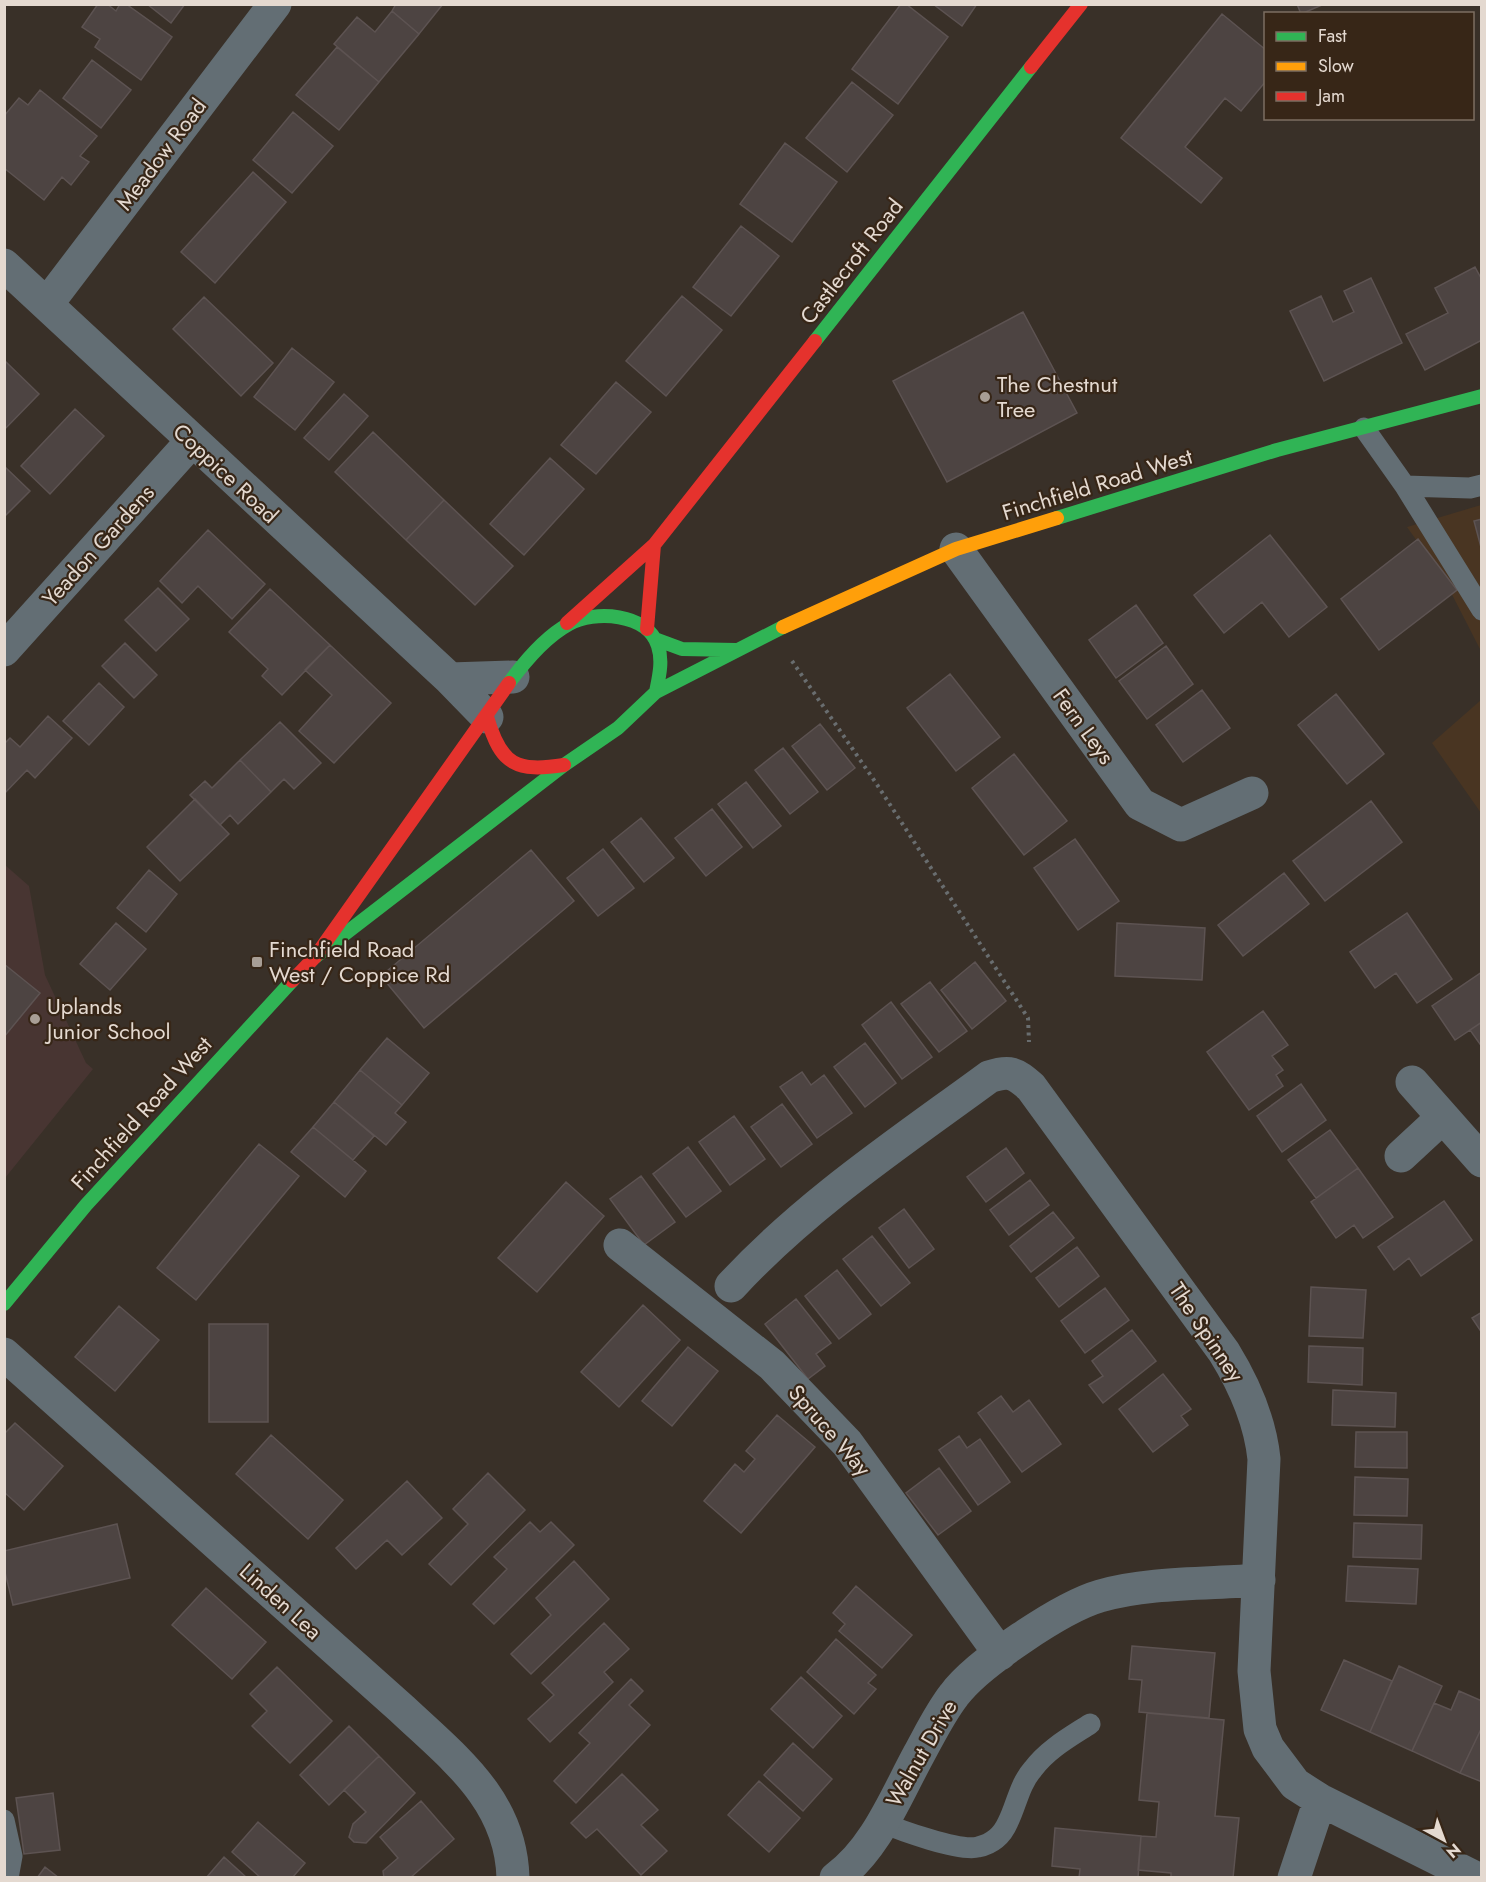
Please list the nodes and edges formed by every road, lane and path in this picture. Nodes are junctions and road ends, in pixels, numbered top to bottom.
1 (275, 4) edge
2 (1082, 4) edge
3 (4, 265) edge
4 (47, 304) junction
5 (1482, 396) edge
6 (1364, 428) junction
7 (192, 441) junction
8 (1482, 484) edge
9 (1405, 486) junction
10 (654, 545) junction
11 (956, 549) junction
12 (1482, 610) edge
13 (559, 630) junction
14 (771, 632) junction
15 (651, 634) junction
16 (4, 650) edge
17 (740, 650) junction
18 (513, 677) junction
19 (450, 679) junction
20 (656, 692) junction
21 (487, 717) junction
22 (564, 765) junction
23 (1252, 794) dead end
24 (315, 957) junction
25 (1412, 1082) dead end
26 (1031, 1088) junction
27 (1443, 1118) junction
28 (1401, 1156) dead end
29 (1482, 1161) edge
30 (620, 1245) dead end
31 (12, 1277) edge
32 (731, 1286) dead end
33 (4, 1304) edge
34 (4, 1354) edge
35 (1259, 1580) junction
36 (1000, 1654) junction
37 (1090, 1724) dead end
38 (1320, 1800) junction
39 (4, 1820) edge
40 (881, 1822) junction
41 (8, 1878) edge
42 (513, 1878) edge
43 (837, 1878) edge
44 (1294, 1878) edge
45 (1476, 1878) edge

1 - 4 street, Meadow Road
2 - 10 main road, Castlecroft Road
3 - 4 street, Coppice Road
4 - 7 street, Coppice Road
5 - 6 main road, Finchfield Road West
6 - 9 lane
6 - 11 main road, Finchfield Road West
7 - 16 street, Yeadon Gardens
7 - 19 street, Coppice Road
8 - 9 lane
9 - 12 lane
10 - 13 main road
10 - 15 main road
11 - 14 main road, Finchfield Road West
11 - 23 street, Fern Leys
13 - 15 main road
13 - 18 main road
14 - 17 main road, Finchfield Road West
14 - 26 path
15 - 17 main road
15 - 20 main road
17 - 20 main road, Finchfield Road West
18 - 19 street
18 - 21 main road
19 - 21 street, Coppice Road
20 - 22 main road
21 - 22 main road
21 - 24 main road, Finchfield Road West
22 - 24 main road, Finchfield Road West
24 - 31 main road, Finchfield Road West
25 - 27 street
26 - 32 street, The Spinney
26 - 35 street, The Spinney
27 - 28 street
27 - 29 street
30 - 36 street, Spruce Way
31 - 33 main road, Finchfield Road West
34 - 42 street, Linden Lea
35 - 36 street, Walnut Drive
35 - 38 street, The Spinney
36 - 40 street, Walnut Drive
37 - 40 lane
38 - 44 street
38 - 45 street, The Spinney
39 - 41 lane
40 - 43 street, Walnut Drive

